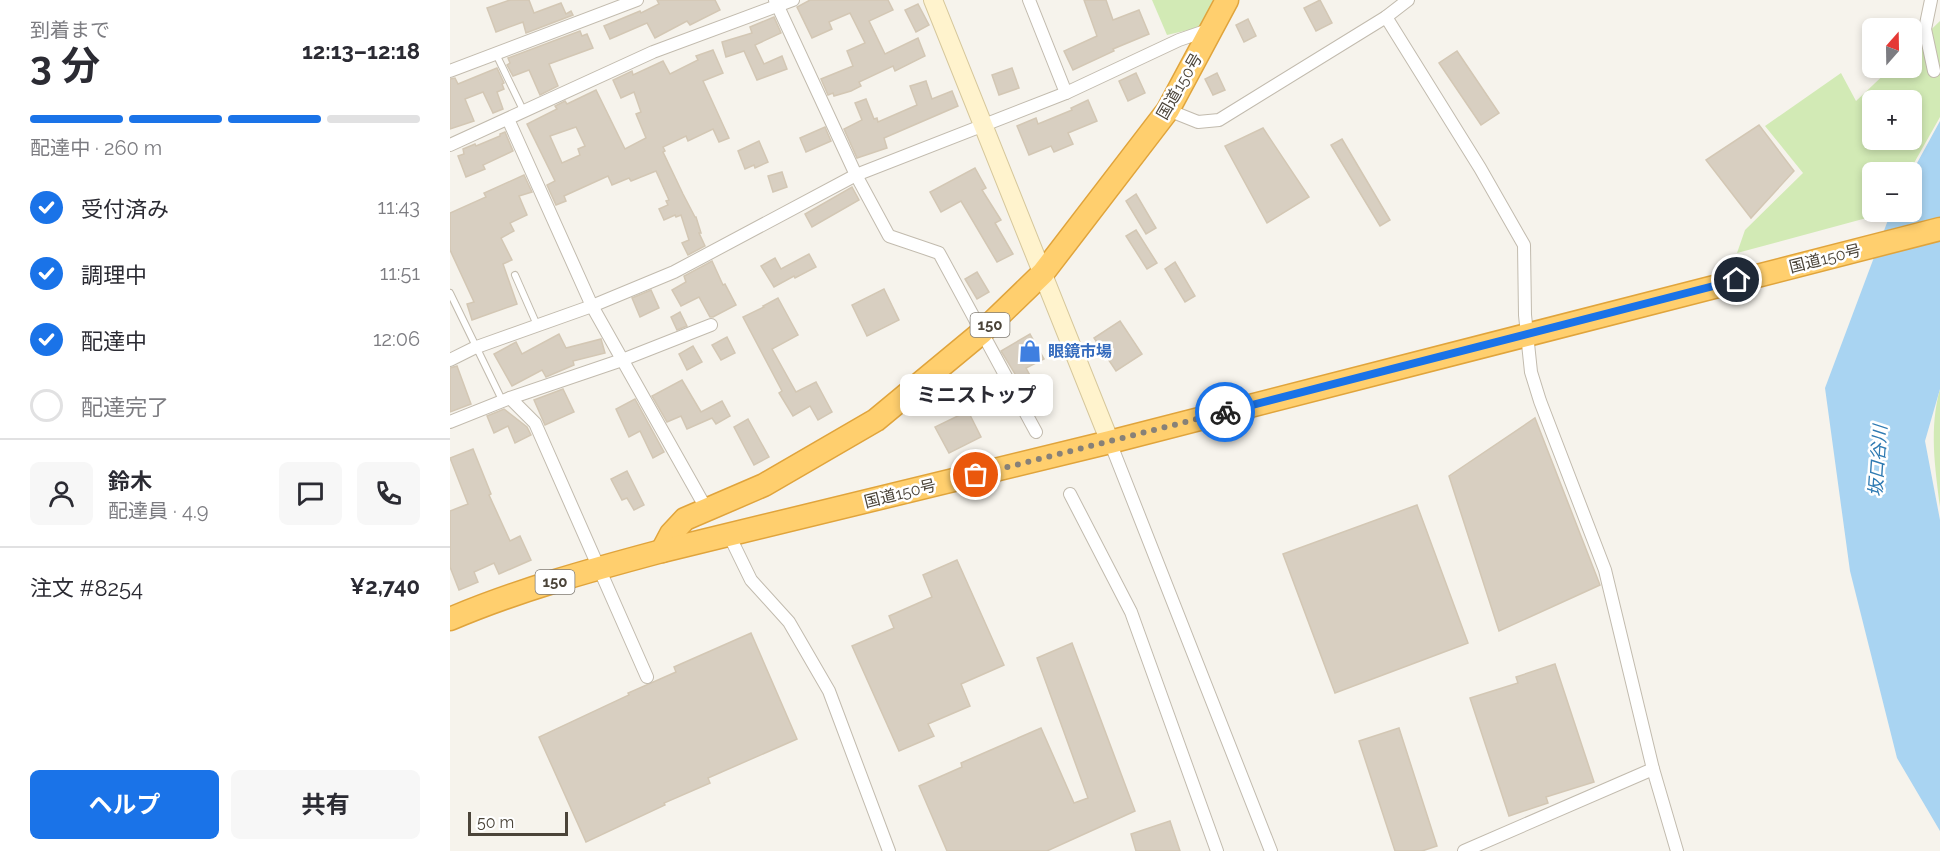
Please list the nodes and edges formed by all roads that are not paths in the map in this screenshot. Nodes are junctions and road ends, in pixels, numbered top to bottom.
1 (637, 0) edge
2 (793, 0) edge
3 (933, 0) edge
4 (1029, 0) edge
5 (1227, 0) edge
6 (1408, 0) edge
7 (1931, 0) edge
8 (776, 3) edge
9 (1386, 17) junction
10 (1212, 28) junction
11 (496, 54) junction
12 (451, 69) edge
13 (1934, 71) dead end
14 (1066, 93) junction
15 (1168, 110) junction
16 (524, 112) junction
17 (508, 119) junction
18 (983, 125) junction
19 (450, 145) edge
20 (856, 175) junction
21 (1940, 229) edge
22 (1043, 273) junction
23 (515, 275) dead end
24 (450, 293) edge
25 (592, 306) junction
26 (711, 325) dead end
27 (537, 326) junction
28 (981, 333) junction
29 (1528, 334) junction
30 (476, 347) junction
31 (450, 360) edge
32 (622, 360) junction
33 (506, 400) junction
34 (450, 422) edge
35 (1036, 432) dead end
36 (1110, 442) junction
37 (1070, 494) dead end
38 (706, 510) junction
39 (729, 535) junction
40 (662, 551) junction
41 (598, 568) junction
42 (450, 619) edge
43 (647, 677) dead end
44 (1653, 769) junction
45 (889, 851) edge
46 (1217, 851) edge
47 (1271, 851) edge
48 (1464, 851) edge
49 (1677, 851) edge

1 - 11 street
2 - 8 street
3 - 18 street
4 - 14 street
5 - 10 highway, 国道150号 / 150
6 - 9 street
7 - 13 street
8 - 16 street
8 - 20 street
9 - 15 street
9 - 29 street
10 - 14 street
10 - 15 highway, 国道150号 / 150
11 - 12 street
11 - 16 lane
14 - 18 street
15 - 22 highway, 国道150号 / 150
16 - 17 street
17 - 19 street
17 - 25 street
18 - 20 street
18 - 22 street
20 - 25 street
20 - 28 street
21 - 29 highway, 国道150号 / 150
22 - 28 highway, 国道150号 / 150
22 - 36 street
23 - 27 lane
24 - 30 lane
25 - 27 street
25 - 32 street
26 - 32 street
27 - 30 street
28 - 35 street
28 - 38 highway, 国道150号 / 150
29 - 36 highway, 国道150号 / 150
29 - 44 street
30 - 31 street
30 - 33 lane
32 - 33 street
32 - 38 street
33 - 34 street
33 - 41 street
36 - 39 highway, 国道150号 / 150
36 - 47 street
37 - 46 street
38 - 40 highway, 国道150号 / 150
39 - 40 highway, 国道150号 / 150
39 - 45 street
40 - 41 highway, 国道150号 / 150
41 - 42 highway, 国道150号 / 150
41 - 43 street
44 - 48 street
44 - 49 street

